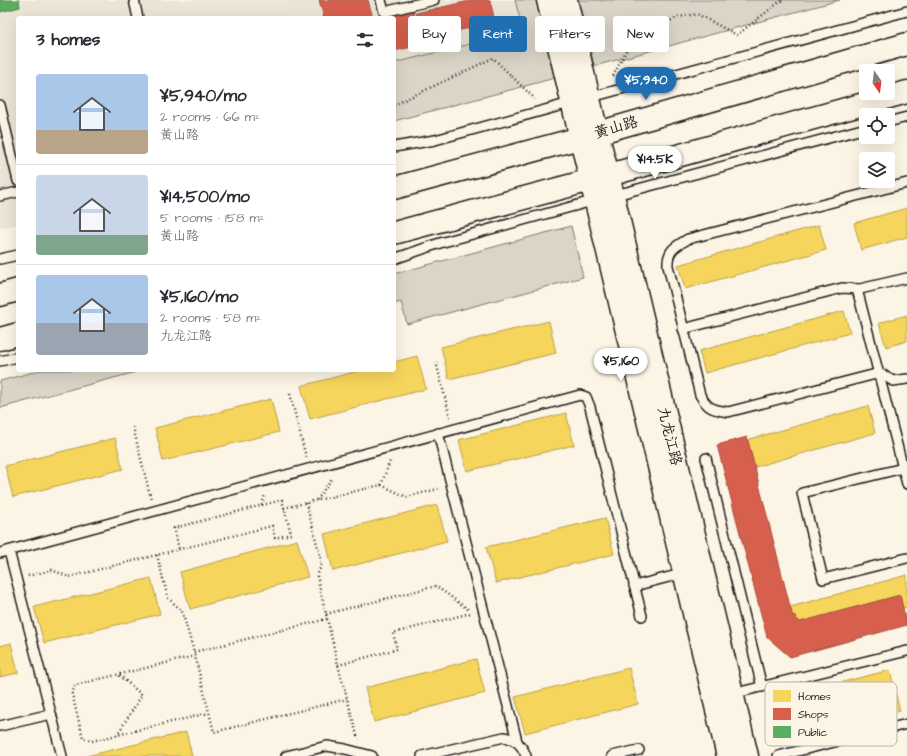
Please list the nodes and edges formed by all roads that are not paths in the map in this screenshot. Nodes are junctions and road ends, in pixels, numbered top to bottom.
1 (134, 0) edge
2 (382, 0) edge
3 (434, 0) edge
4 (548, 0) edge
5 (566, 0) edge
6 (907, 11) edge
7 (138, 16) edge
8 (907, 44) edge
9 (907, 92) edge
10 (588, 98) junction
11 (0, 105) edge
12 (907, 117) edge
13 (895, 120) edge
14 (859, 130) edge
15 (588, 136) junction
16 (396, 147) edge
17 (16, 173) edge
18 (907, 183) edge
19 (396, 187) edge
20 (602, 188) junction
21 (16, 192) edge
22 (0, 196) edge
23 (396, 233) edge
24 (16, 255) edge
25 (396, 258) edge
26 (0, 259) edge
27 (907, 278) edge
28 (857, 289) junction
29 (16, 291) edge
30 (0, 295) edge
31 (683, 329) junction
32 (16, 335) edge
33 (0, 339) edge
34 (16, 358) edge
35 (0, 362) edge
36 (879, 374) junction
37 (907, 379) edge
38 (438, 433) junction
39 (706, 458) dead end
40 (903, 468) junction
41 (907, 484) edge
42 (4, 552) edge
43 (907, 558) edge
44 (693, 572) junction
45 (634, 586) junction
46 (642, 616) dead end
47 (907, 651) edge
48 (782, 682) edge
49 (765, 686) edge
50 (762, 687) junction
51 (723, 696) junction
52 (51, 714) junction
53 (907, 724) edge
54 (0, 726) edge
55 (897, 726) edge
56 (517, 741) junction
57 (818, 746) edge
58 (639, 750) dead end
59 (62, 756) edge
60 (286, 756) edge
61 (372, 756) edge
62 (422, 756) edge
63 (527, 756) edge
64 (612, 756) edge
65 (728, 756) edge
66 (747, 756) edge
67 (778, 756) edge

1 - 7 lane
2 - 3 lane
4 - 10 main road, 九龙江路
5 - 10 main road, 九龙江路
6 - 10 lane
8 - 15 main road, 黄山路
9 - 20 main road
10 - 15 main road, 九龙江路
10 - 16 lane
11 - 17 lane
12 - 13 lane
14 - 20 lane
15 - 19 main road, 黄山路
15 - 20 main road, 九龙江路
18 - 31 lane
20 - 23 main road
20 - 25 lane
20 - 44 main road, 九龙江路
21 - 22 lane
24 - 26 lane
27 - 28 lane
28 - 31 lane
28 - 36 lane
29 - 30 main road
31 - 36 lane
32 - 33 main road
34 - 35 lane
36 - 37 lane
36 - 40 lane
38 - 42 lane
38 - 45 lane
38 - 56 lane
39 - 50 lane
40 - 41 lane
40 - 43 lane
42 - 52 lane
44 - 45 lane
44 - 51 main road, 九龙江路
45 - 46 lane
47 - 48 lane
49 - 50 lane
50 - 51 lane
51 - 65 main road, 九龙江路
51 - 66 main road, 九龙江路
52 - 54 lane
52 - 59 lane
53 - 55 lane
56 - 62 lane
56 - 63 lane
57 - 67 lane
58 - 64 lane
60 - 61 lane

